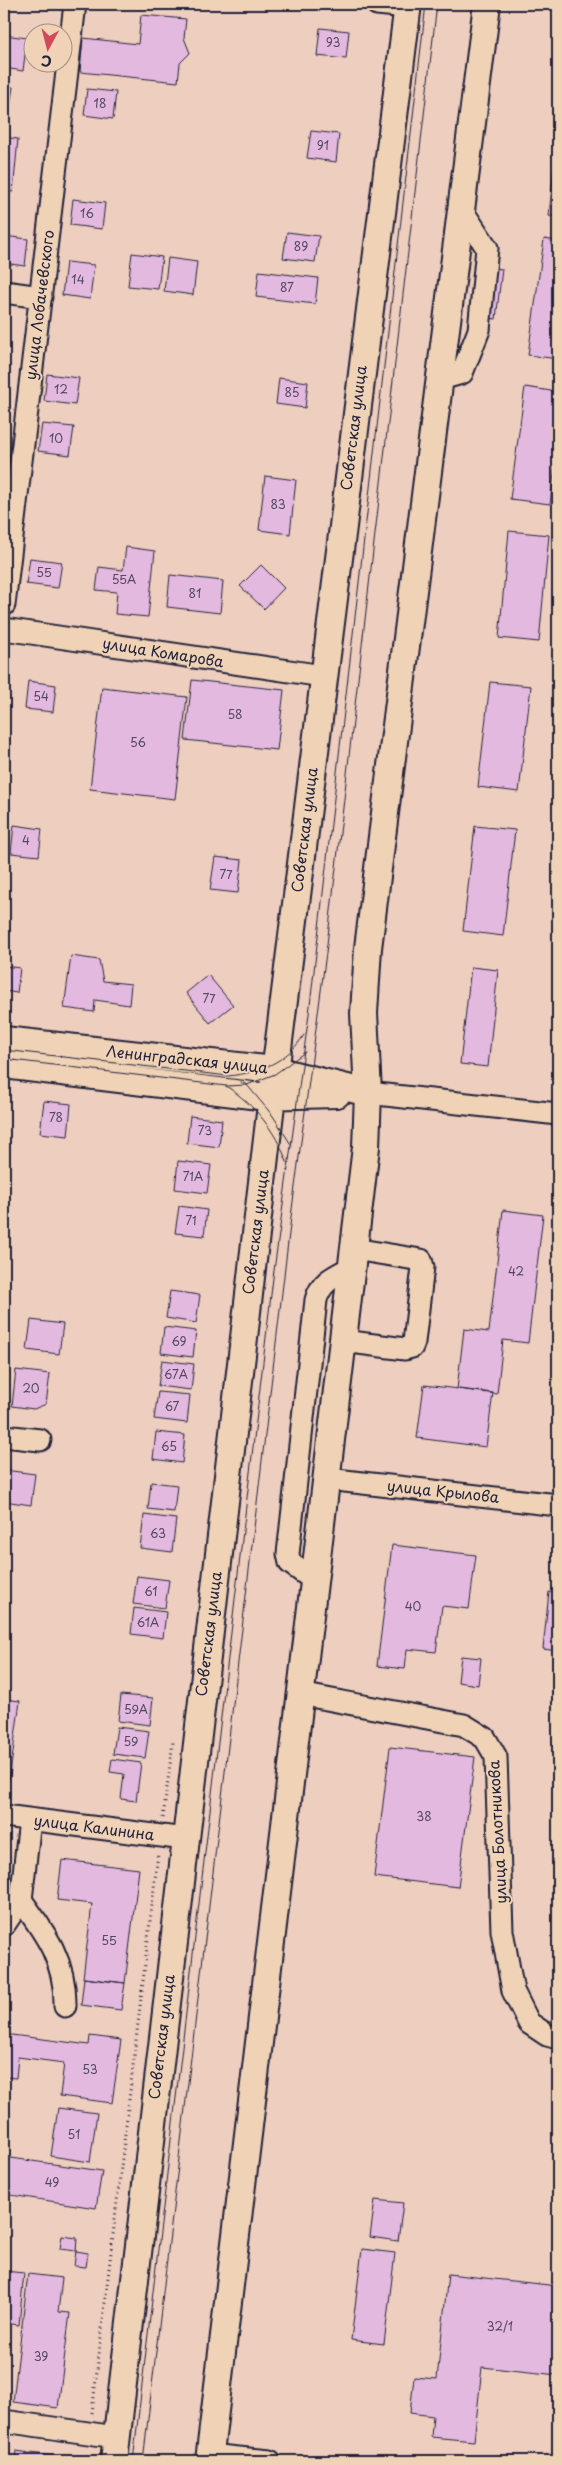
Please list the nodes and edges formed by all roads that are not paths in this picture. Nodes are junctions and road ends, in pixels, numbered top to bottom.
1 (75, 4) edge
2 (377, 4) edge
3 (487, 4) edge
4 (407, 5) edge
5 (4, 292) edge
6 (41, 297) junction
7 (4, 605) edge
8 (4, 629) edge
9 (323, 676) junction
10 (4, 1040) edge
11 (4, 1065) edge
12 (276, 1070) junction
13 (368, 1093) junction
14 (272, 1096) junction
15 (558, 1114) edge
16 (353, 1258) junction
17 (343, 1341) junction
18 (4, 1436) edge
19 (40, 1440) dead end
20 (327, 1479) junction
21 (558, 1505) edge
22 (315, 1581) junction
23 (300, 1694) junction
24 (4, 1816) edge
25 (30, 1820) junction
26 (185, 1839) junction
27 (21, 1900) junction
28 (4, 1925) edge
29 (65, 2006) dead end
30 (558, 2038) edge
31 (4, 2421) edge
32 (115, 2449) edge
33 (209, 2458) edge
34 (270, 2461) edge

1 - 6 street, улица Лобачевского
2 - 4 street
3 - 13 main road
4 - 9 main road, Советская улица
5 - 6 street
6 - 7 street, улица Лобачевского
8 - 9 street, улица Комарова
9 - 12 main road, Советская улица
10 - 12 main road, Ленинградская улица
11 - 14 main road, Ленинградская улица
12 - 13 main road, Ленинградская улица
12 - 14 main road, Советская улица
13 - 14 main road, Ленинградская улица
13 - 15 street, Ленинградская улица
13 - 16 main road
14 - 26 main road, Советская улица
16 - 17 main road
16 - 17 street
16 - 22 street
17 - 20 main road
18 - 19 street
20 - 21 street, улица Крылова
20 - 22 main road
22 - 23 main road
23 - 30 street, улица Болотникова
23 - 33 main road
24 - 25 street, улица Калинина
25 - 26 street, улица Калинина
25 - 27 street
26 - 32 main road, Советская улица
27 - 28 street
27 - 29 street
31 - 32 street
33 - 34 street

